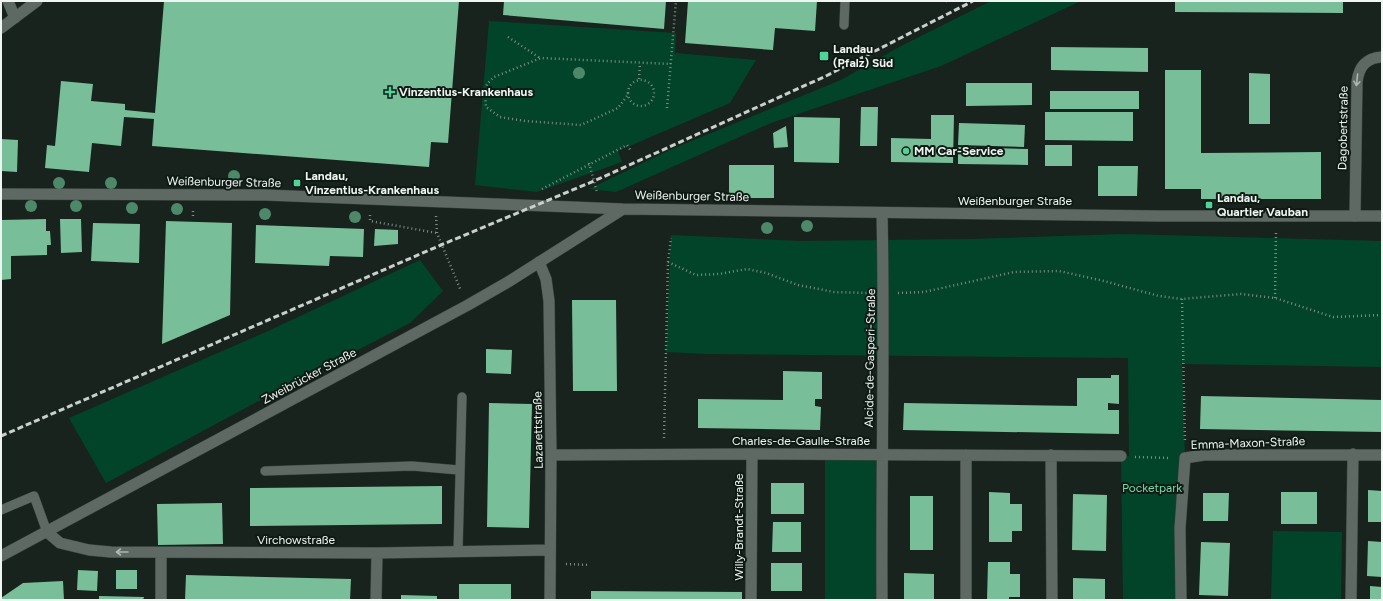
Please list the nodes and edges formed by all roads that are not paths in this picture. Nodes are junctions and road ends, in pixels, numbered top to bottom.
1 (8, 1) edge
2 (37, 1) edge
3 (845, 1) edge
4 (15, 18) junction
5 (844, 25) dead end
6 (1, 28) edge
7 (1382, 57) edge
8 (1, 194) edge
9 (623, 208) junction
10 (882, 212) junction
11 (1355, 216) junction
12 (1382, 216) edge
13 (539, 262) junction
14 (462, 397) dead end
15 (752, 454) junction
16 (881, 454) junction
17 (1353, 454) junction
18 (551, 455) junction
19 (966, 455) junction
20 (1051, 455) junction
21 (1382, 455) edge
22 (1121, 456) road end
23 (459, 470) junction
24 (265, 471) dead end
25 (1, 510) edge
26 (48, 532) junction
27 (550, 550) junction
28 (458, 552) junction
29 (160, 553) junction
30 (377, 553) junction
31 (1, 556) edge
32 (161, 600) edge
33 (376, 600) edge
34 (550, 600) edge
35 (752, 600) edge
36 (882, 600) edge
37 (966, 600) edge
38 (1052, 600) edge
39 (1181, 600) edge
40 (1351, 600) edge

1 - 4 street
2 - 4 street
3 - 5 lane
4 - 6 street
7 -> 11 street, Dagobertstraße
8 - 9 street, Weißenburger Straße
9 - 10 street, Weißenburger Straße
9 - 13 street, Zweibrücker Straße
10 - 11 street, Weißenburger Straße
10 - 16 street, Alcide-de-Gasperi-Straße
11 - 12 street, Weißenburger Straße
13 - 18 street, Lazarettstraße
13 - 26 street, Zweibrücker Straße
14 - 23 lane
15 - 16 street, Charles-de-Gaulle-Straße
15 - 18 street, Charles-de-Gaulle-Straße
15 - 35 street, Willy-Brandt-Straße
16 - 19 street, Charles-de-Gaulle-Straße
16 - 36 street, Alcide-de-Gasperi-Straße
17 - 21 street, Emma-Maxon-Straße
17 - 39 street, Emma-Maxon-Straße
17 - 40 street
18 - 27 street, Lazarettstraße
19 - 20 street, Charles-de-Gaulle-Straße
19 - 37 street
20 - 22 street, Charles-de-Gaulle-Straße
20 - 38 street
23 - 24 lane
23 - 28 lane
25 - 26 lane
29 -> 26 street, Virchowstraße
26 - 31 street, Zweibrücker Straße
27 - 28 street, Virchowstraße
27 - 34 street, Lazarettstraße
28 - 30 street, Virchowstraße
29 - 30 street, Virchowstraße
29 - 32 street
30 - 33 street

